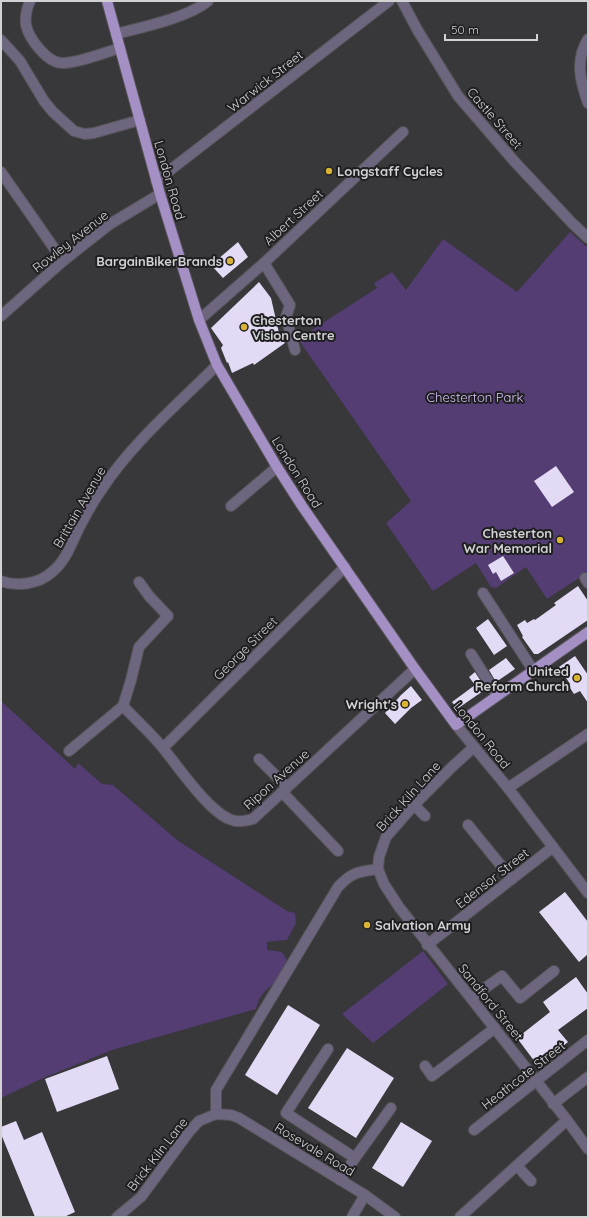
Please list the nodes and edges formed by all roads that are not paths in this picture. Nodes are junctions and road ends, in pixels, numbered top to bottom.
1 (30, 1) edge
2 (107, 1) edge
3 (208, 1) edge
4 (389, 1) edge
5 (402, 1) edge
6 (116, 34) junction
7 (588, 39) edge
8 (1, 40) edge
9 (120, 48) junction
10 (588, 103) edge
11 (140, 120) junction
12 (403, 132) dead end
13 (1, 172) edge
14 (156, 181) junction
15 (160, 194) junction
16 (588, 238) edge
17 (63, 261) junction
18 (264, 263) junction
19 (1, 316) edge
20 (199, 320) junction
21 (294, 350) dead end
22 (218, 365) junction
23 (277, 467) junction
24 (231, 506) dead end
25 (345, 567) junction
26 (1, 581) edge
27 (139, 582) dead end
28 (483, 593) dead end
29 (588, 632) edge
30 (471, 654) dead end
31 (415, 669) junction
32 (533, 670) junction
33 (497, 695) junction
34 (123, 706) junction
35 (456, 725) junction
36 (588, 734) edge
37 (474, 747) junction
38 (162, 748) junction
39 (69, 751) dead end
40 (259, 759) dead end
41 (508, 788) junction
42 (285, 789) junction
43 (414, 805) junction
44 (425, 816) dead end
45 (468, 825) dead end
46 (553, 847) junction
47 (338, 851) dead end
48 (378, 869) junction
49 (512, 879) junction
50 (588, 893) edge
51 (427, 945) junction
52 (554, 971) dead end
53 (471, 998) junction
54 (495, 1028) junction
55 (588, 1040) edge
56 (328, 1049) dead end
57 (425, 1066) dead end
58 (588, 1077) edge
59 (536, 1081) junction
60 (554, 1104) junction
61 (391, 1108) dead end
62 (216, 1114) junction
63 (567, 1120) junction
64 (474, 1130) dead end
65 (588, 1149) edge
66 (355, 1158) junction
67 (517, 1166) junction
68 (340, 1180) junction
69 (531, 1181) dead end
70 (366, 1195) junction
71 (117, 1217) edge
72 (352, 1217) edge
73 (395, 1217) edge
74 (460, 1217) edge

1 - 9 street
2 - 6 main road, London Road
3 - 6 street
4 - 14 street, Warwick Street
5 - 16 street, Castle Street
6 - 9 main road, London Road
7 - 10 street
8 - 11 street
9 - 11 main road, London Road
11 - 14 main road, London Road
12 - 18 street, Albert Street
13 - 17 street
14 - 15 main road, London Road
15 - 17 street, Rowley Avenue
15 - 20 main road, London Road
17 - 19 street, Rowley Avenue
18 - 20 street, Albert Street
18 - 21 street
20 - 22 main road, London Road
22 - 23 main road, London Road
22 - 26 street, Brittain Avenue
23 - 24 street
23 - 25 main road, London Road
25 - 31 main road, London Road
25 - 38 street, George Street
27 - 34 street
28 - 32 street
29 - 32 main road
30 - 33 street
31 - 35 main road, London Road
31 - 42 street, Ripon Avenue
32 - 33 main road
33 - 35 main road
34 - 38 street, Ripon Avenue
34 - 39 street
35 - 37 street, London Road
36 - 41 street
37 - 41 street, London Road
37 - 43 street, Brick Kiln Lane
38 - 42 street, Ripon Avenue
40 - 42 street
41 - 46 street, London Road
42 - 47 street
43 - 44 street
43 - 48 street, Brick Kiln Lane
45 - 49 street
46 - 49 street, Edensor Street
46 - 50 street, London Road
48 - 51 street, Sandford Street
48 - 62 street
49 - 51 street, Edensor Street
51 - 53 street, Sandford Street
52 - 53 street
53 - 54 street, Sandford Street
54 - 57 street
54 - 59 street, Sandford Street
55 - 59 street, Heathcote Street
56 - 66 street
58 - 60 street
59 - 60 street, Sandford Street
59 - 64 street, Heathcote Street
60 - 63 street, Sandford Street
61 - 66 street
62 - 68 street, Rosevale Road
62 - 71 street, Brick Kiln Lane
63 - 65 street, Sandford Street
63 - 67 street
66 - 68 street
67 - 69 street
67 - 74 street
68 - 70 street, Rosevale Road
70 - 72 street
70 - 73 street, Rosevale Road

